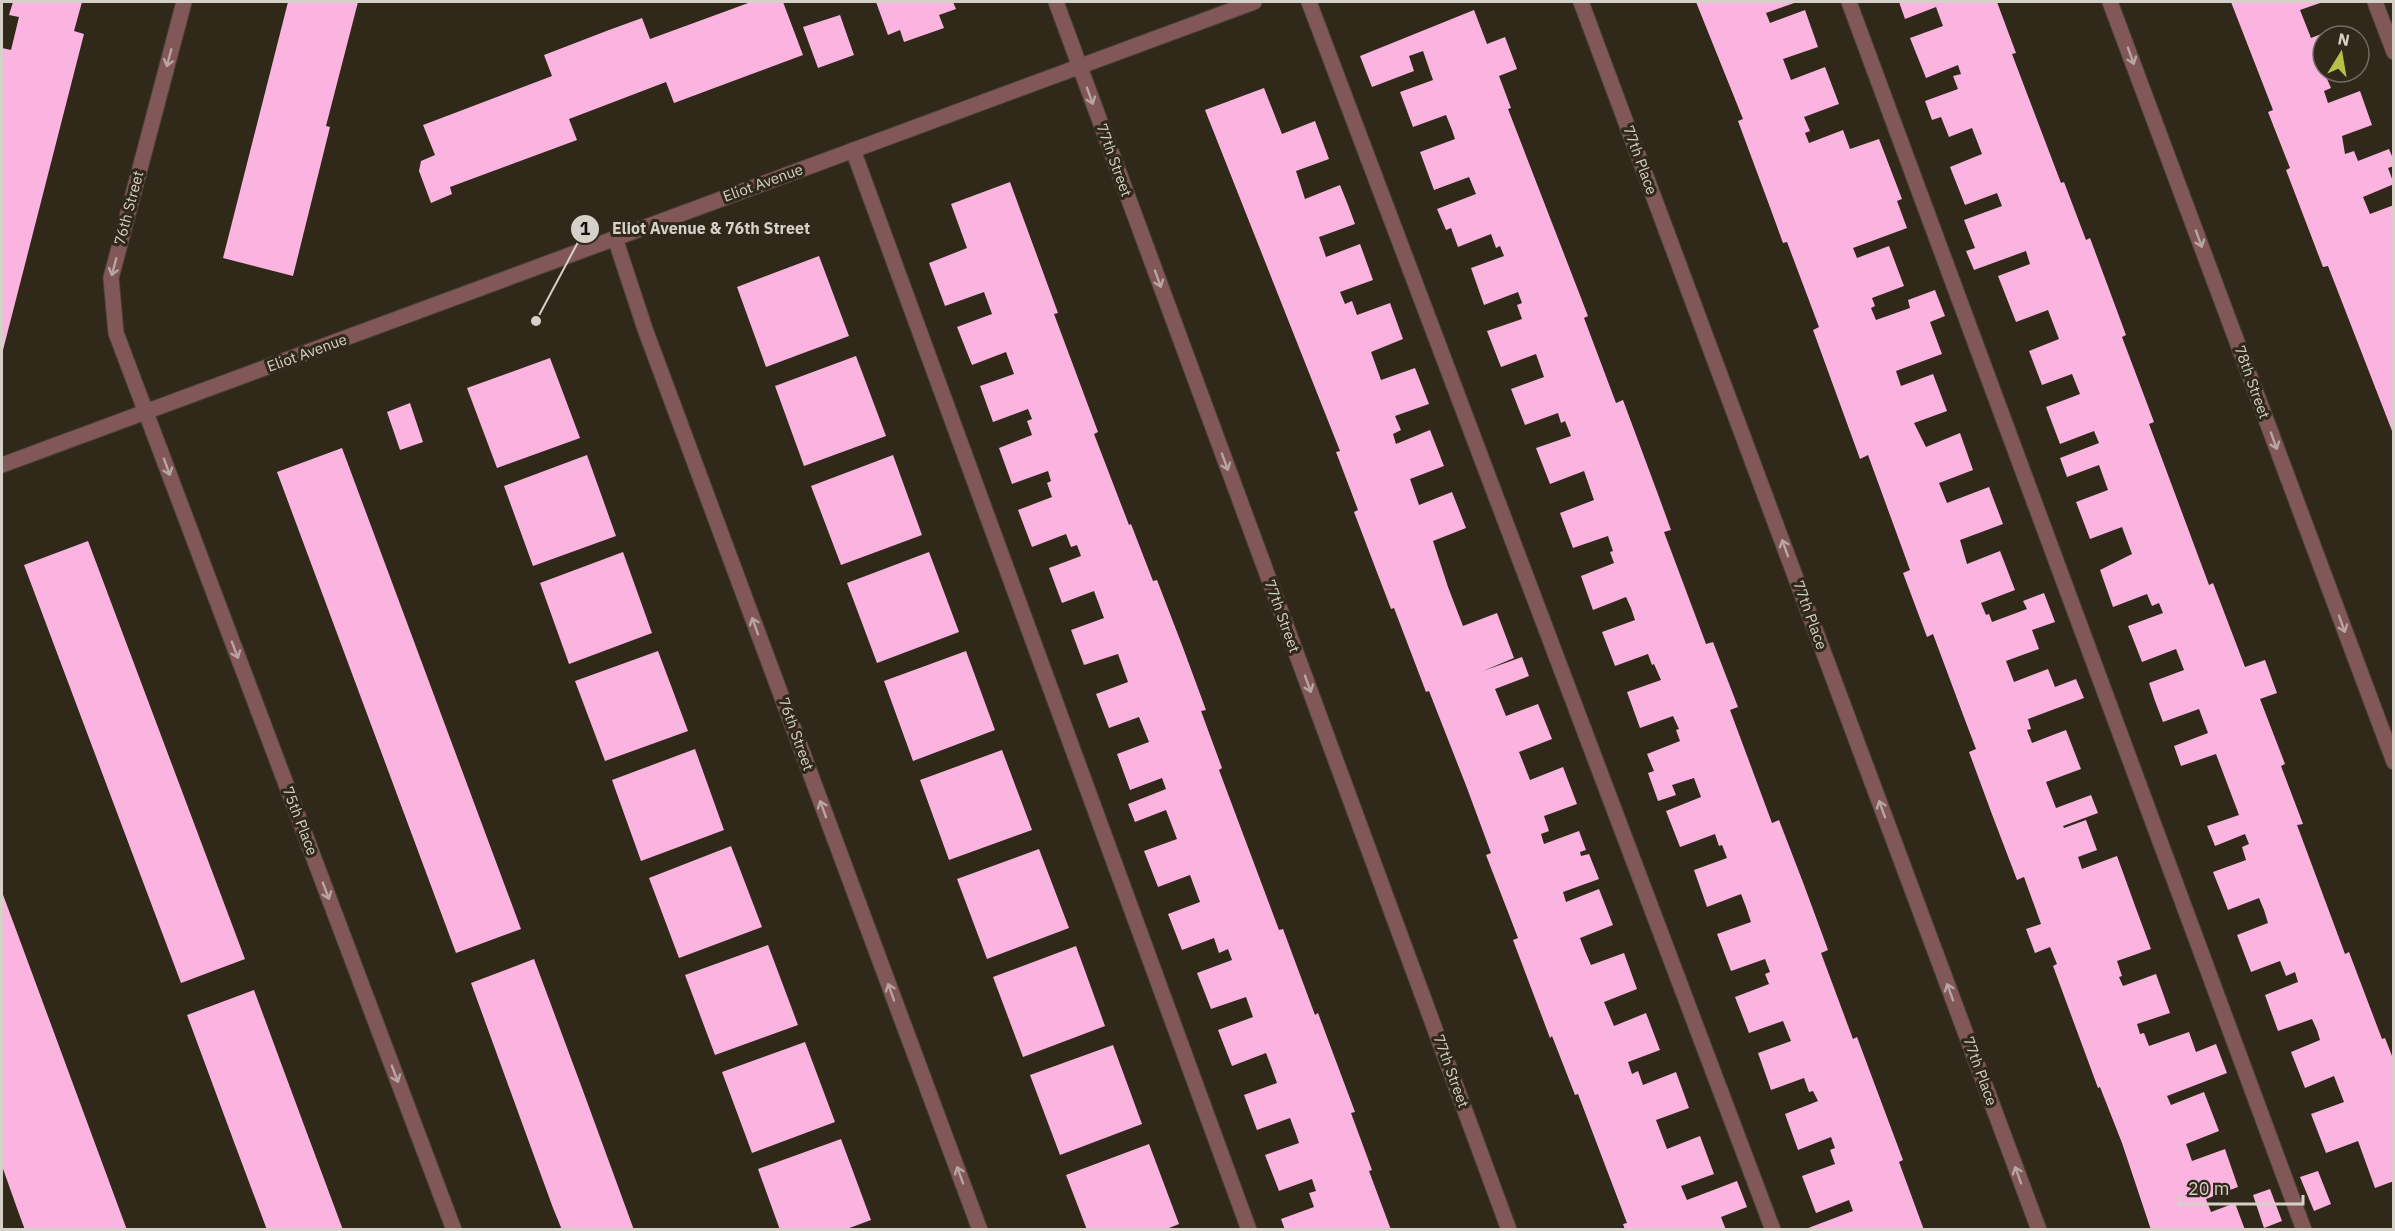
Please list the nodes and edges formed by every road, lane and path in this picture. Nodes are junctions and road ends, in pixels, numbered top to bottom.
1 (184, 2) edge
2 (1056, 2) edge
3 (1254, 2) edge
4 (1309, 2) edge
5 (1581, 2) edge
6 (1849, 2) edge
7 (2110, 2) edge
8 (2375, 2) edge
9 (2394, 52) edge
10 (1079, 65) junction
11 (853, 150) junction
12 (615, 238) junction
13 (147, 412) junction
14 (2, 465) edge
15 (2394, 762) edge
16 (454, 1230) edge
17 (980, 1230) edge
18 (1249, 1230) edge
19 (1509, 1230) edge
20 (1773, 1230) edge
21 (2039, 1230) edge
22 (2304, 1230) edge

1 -> 13 street, 76th Street
2 - 10 street, 77th Street
3 - 10 street, Eliot Avenue
4 - 20 street
21 -> 5 street, 77th Place
6 - 22 street
7 -> 15 street, 78th Street
8 - 9 street
10 - 11 street, Eliot Avenue
10 -> 19 street, 77th Street
11 - 12 street, Eliot Avenue
11 - 18 street
12 - 13 street, Eliot Avenue
17 -> 12 street, 76th Street
13 - 14 street, Eliot Avenue
13 -> 16 street, 75th Place

